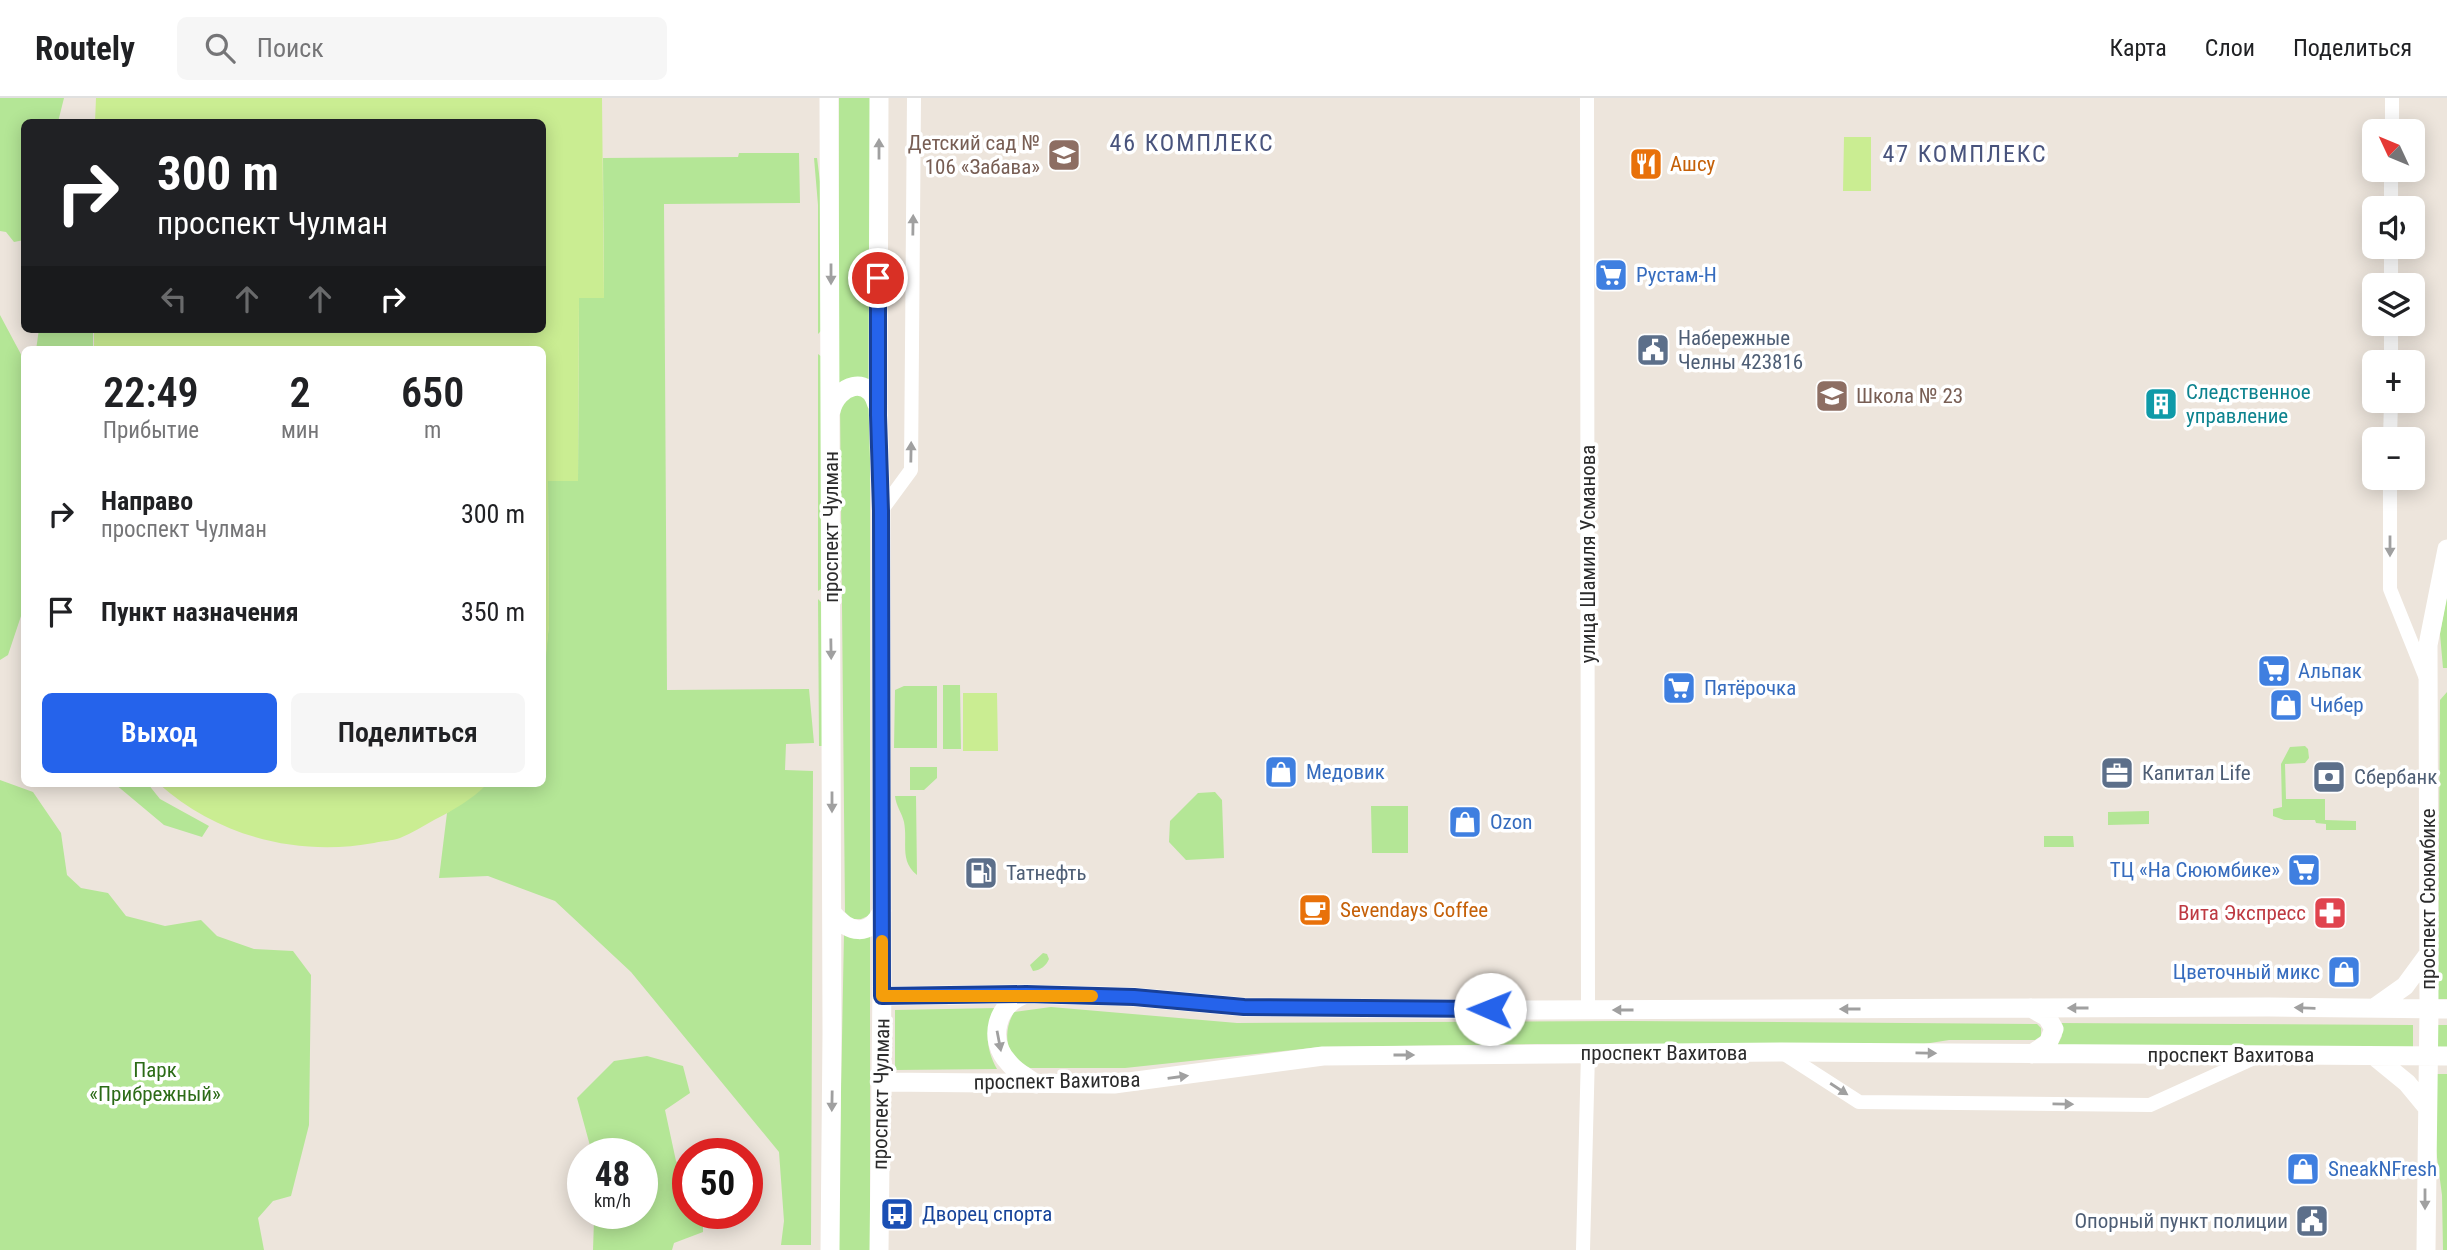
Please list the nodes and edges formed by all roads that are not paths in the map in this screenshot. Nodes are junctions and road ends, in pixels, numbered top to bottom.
1 (829, 98) edge
2 (879, 98) edge
3 (914, 98) edge
4 (1587, 98) edge
5 (2392, 98) edge
6 (2392, 119) edge
7 (878, 407) junction
8 (831, 411) junction
9 (2390, 490) edge
10 (881, 511) junction
11 (2447, 549) edge
12 (2447, 675) edge
13 (2427, 686) junction
14 (882, 911) junction
15 (832, 913) junction
16 (2427, 956) junction
17 (1026, 994) junction
18 (882, 996) junction
19 (2031, 1008) junction
20 (2374, 1008) junction
21 (2438, 1009) edge
22 (1588, 1010) junction
23 (1782, 1052) junction
24 (1588, 1053) junction
25 (2032, 1054) junction
26 (2259, 1055) junction
27 (2374, 1056) junction
28 (2437, 1056) edge
29 (882, 1082) junction
30 (1037, 1084) junction
31 (2426, 1106) junction
32 (830, 1250) edge
33 (878, 1250) edge
34 (1584, 1250) edge
35 (2426, 1250) edge

1 -> 8 main road, проспект Чулман
7 -> 2 main road, проспект Чулман
10 -> 3 street
4 - 22 street, улица Шамиля Усманова
5 - 6 street
7 - 8 main road
7 - 10 main road, проспект Чулман
8 -> 15 main road, проспект Чулман
9 -> 13 street
10 - 14 main road, проспект Чулман
11 - 13 main road, проспект Сююмбике
12 - 13 main road
13 - 16 main road, проспект Сююмбике
14 - 15 main road
14 - 18 main road, проспект Чулман
15 -> 32 main road, проспект Чулман
16 - 20 main road
16 - 21 main road, проспект Сююмбике
17 - 18 main road, проспект Вахитова
17 - 22 main road, проспект Вахитова
17 -> 30 main road
18 - 29 main road, проспект Чулман
20 -> 19 main road, проспект Вахитова
19 -> 22 main road, проспект Вахитова
19 - 25 main road
20 - 21 main road, проспект Вахитова
21 - 28 main road, проспект Сююмбике
23 - 24 main road, проспект Вахитова
23 -> 25 main road, проспект Вахитова
23 -> 26 street
30 -> 24 main road, проспект Вахитова
24 - 34 street
25 - 26 main road, проспект Вахитова
26 - 27 main road, проспект Вахитова
27 - 28 main road, проспект Вахитова
27 - 31 main road
28 - 31 main road, проспект Сююмбике
29 - 30 main road, проспект Вахитова
29 - 33 main road, проспект Чулман
31 -> 35 main road, проспект Сююмбике

